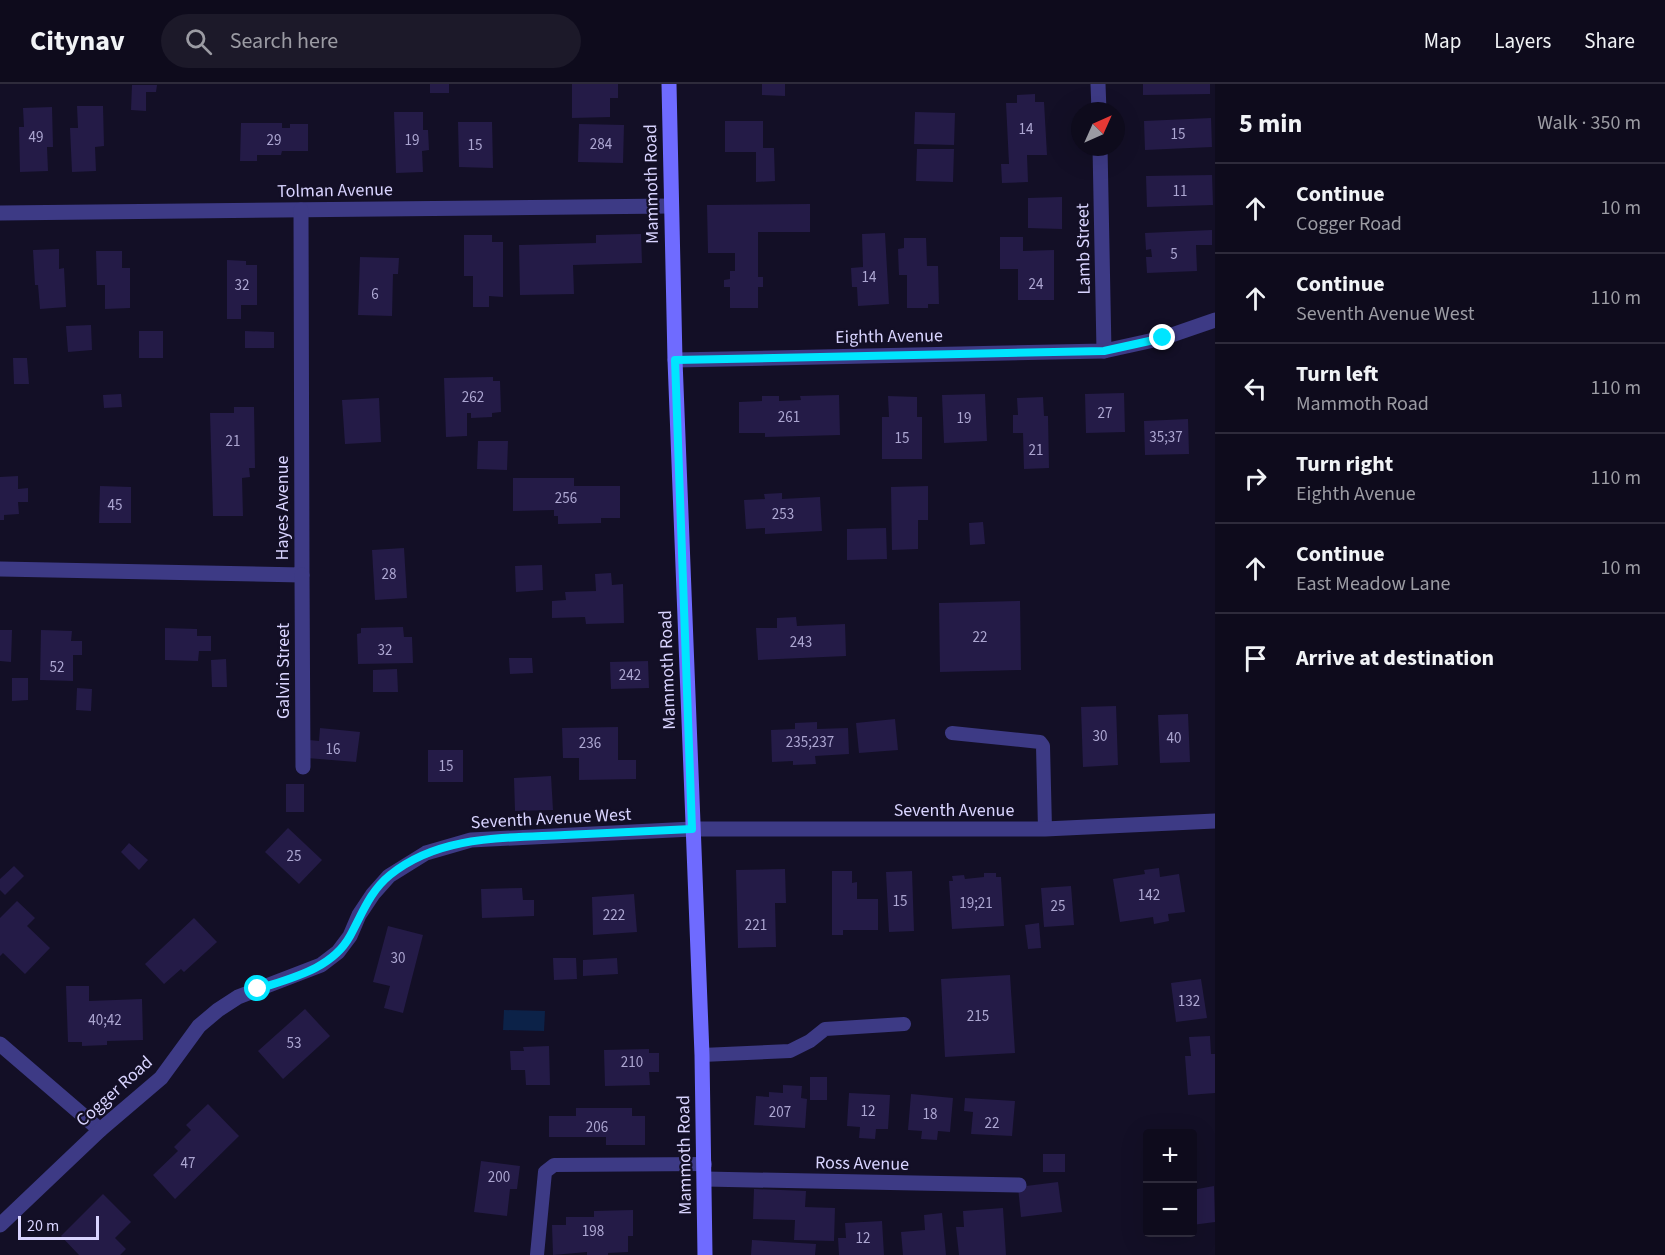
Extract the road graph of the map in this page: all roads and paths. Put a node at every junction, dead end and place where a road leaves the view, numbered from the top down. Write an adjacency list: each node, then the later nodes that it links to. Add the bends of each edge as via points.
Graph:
1 (669, 84): 5 (main road, Mammoth Road)
2 (1098, 84): 3 (street)
3 (1099, 102)
4 (1100, 156): 9 (street, Lamb Street)
5 (671, 206): 6 (street, Tolman Avenue); 10 (main road, Mammoth Road)
6 (301, 210): 7 (street, Tolman Avenue); 12 (street, Hayes Avenue)
7 (0, 213)
8 (1215, 320): 9 (street, Eighth Avenue, via 1163,338)
9 (1104, 351): 10 (street, Eighth Avenue)
10 (675, 360): 16 (main road, Mammoth Road)
11 (0, 569): 12 (street, Hayes Avenue)
12 (302, 575): 14 (street, Galvin Street)
13 (952, 733): 17 (lane, via 1040,741)
14 (303, 767)
15 (1215, 821): 17 (street, Seventh Avenue)
16 (692, 829): 17 (street, Seventh Avenue); 18 (street, Seventh Avenue West, via 471,840 426,853 389,876 373,894 338,952 321,965); 21 (main road, Mammoth Road)
17 (1045, 829)
18 (288, 979): 22 (street, Cogger Road, via 238,997 218,1010 199,1026 161,1078)
19 (904, 1024): 21 (lane, via 825,1029 790,1051)
20 (0, 1044): 22 (street)
21 (702, 1055): 23 (main road, Mammoth Road)
22 (100, 1130): 25 (street, Cogger Road)
23 (705, 1172): 24 (street, Ross Avenue); 26 (lane, via 554,1165 545,1173); 27 (main road, Mammoth Road)
24 (1019, 1185)
25 (0, 1225)
26 (537, 1255)
27 (705, 1255)

